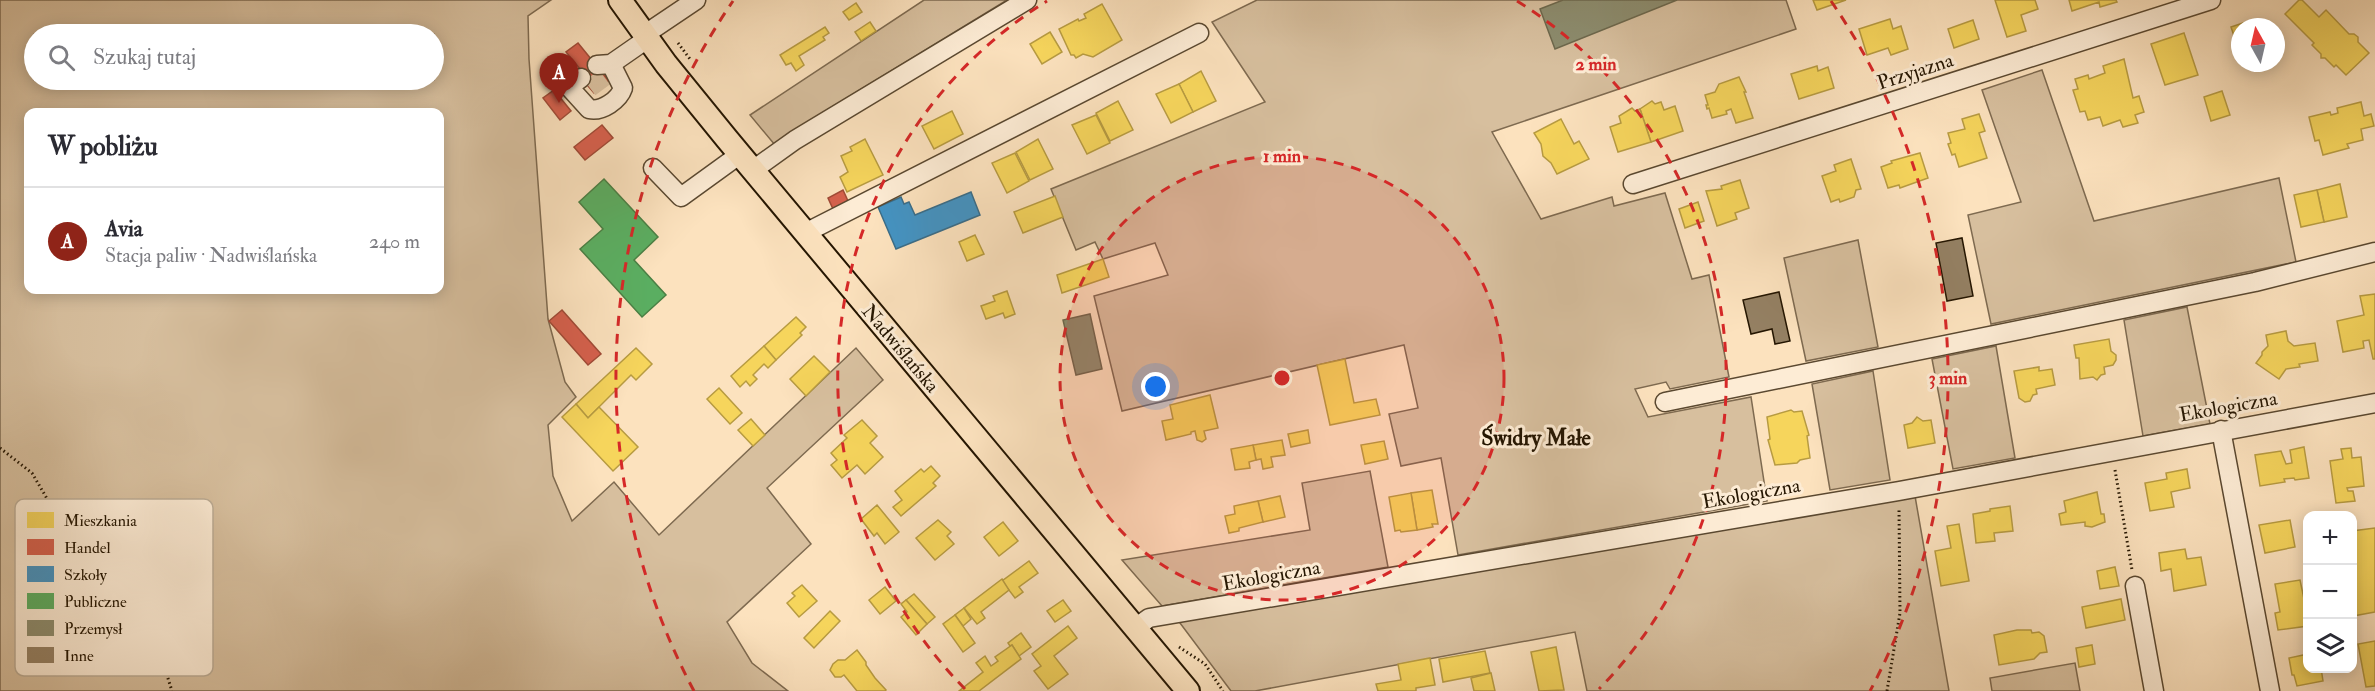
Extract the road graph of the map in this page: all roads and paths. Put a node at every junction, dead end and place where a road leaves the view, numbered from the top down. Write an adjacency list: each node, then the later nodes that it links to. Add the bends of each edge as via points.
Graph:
1 (620, 0): 6 (main road, Nadwiślańska)
2 (696, 0): 6 (street)
3 (1027, 0): 8 (street, via 795,140)
4 (2211, 0): 10 (street, Przyjazna)
5 (1199, 33): 11 (street)
6 (646, 37): 7 (street, via 605,68 623,84 620,95 597,110 590,109); 8 (main road, Nadwiślańska)
7 (580, 88)
8 (746, 162): 9 (street, via 681,197); 11 (main road, Nadwiślańska)
9 (653, 168)
10 (1633, 184)
11 (805, 233): 21 (main road, Nadwiślańska)
12 (2375, 252): 13 (street, via 2255,282)
13 (1665, 402)
14 (2375, 403): 15 (street, Ekologiczna)
15 (2221, 430): 17 (street, Ekologiczna); 27 (street)
16 (0, 448): 19 (path, via 32,473)
17 (2111, 450): 18 (street, Ekologiczna); 20 (path)
18 (1899, 491): 21 (street, Ekologiczna, via 1149,618); 25 (path, via 1900,613)
19 (47, 499)
20 (2135, 586): 26 (street)
21 (1135, 627): 24 (main road, Nadwiślańska)
22 (167, 676): 23 (path)
23 (172, 691)
24 (1188, 691)
25 (1887, 691)
26 (2154, 691)
27 (2270, 691)

